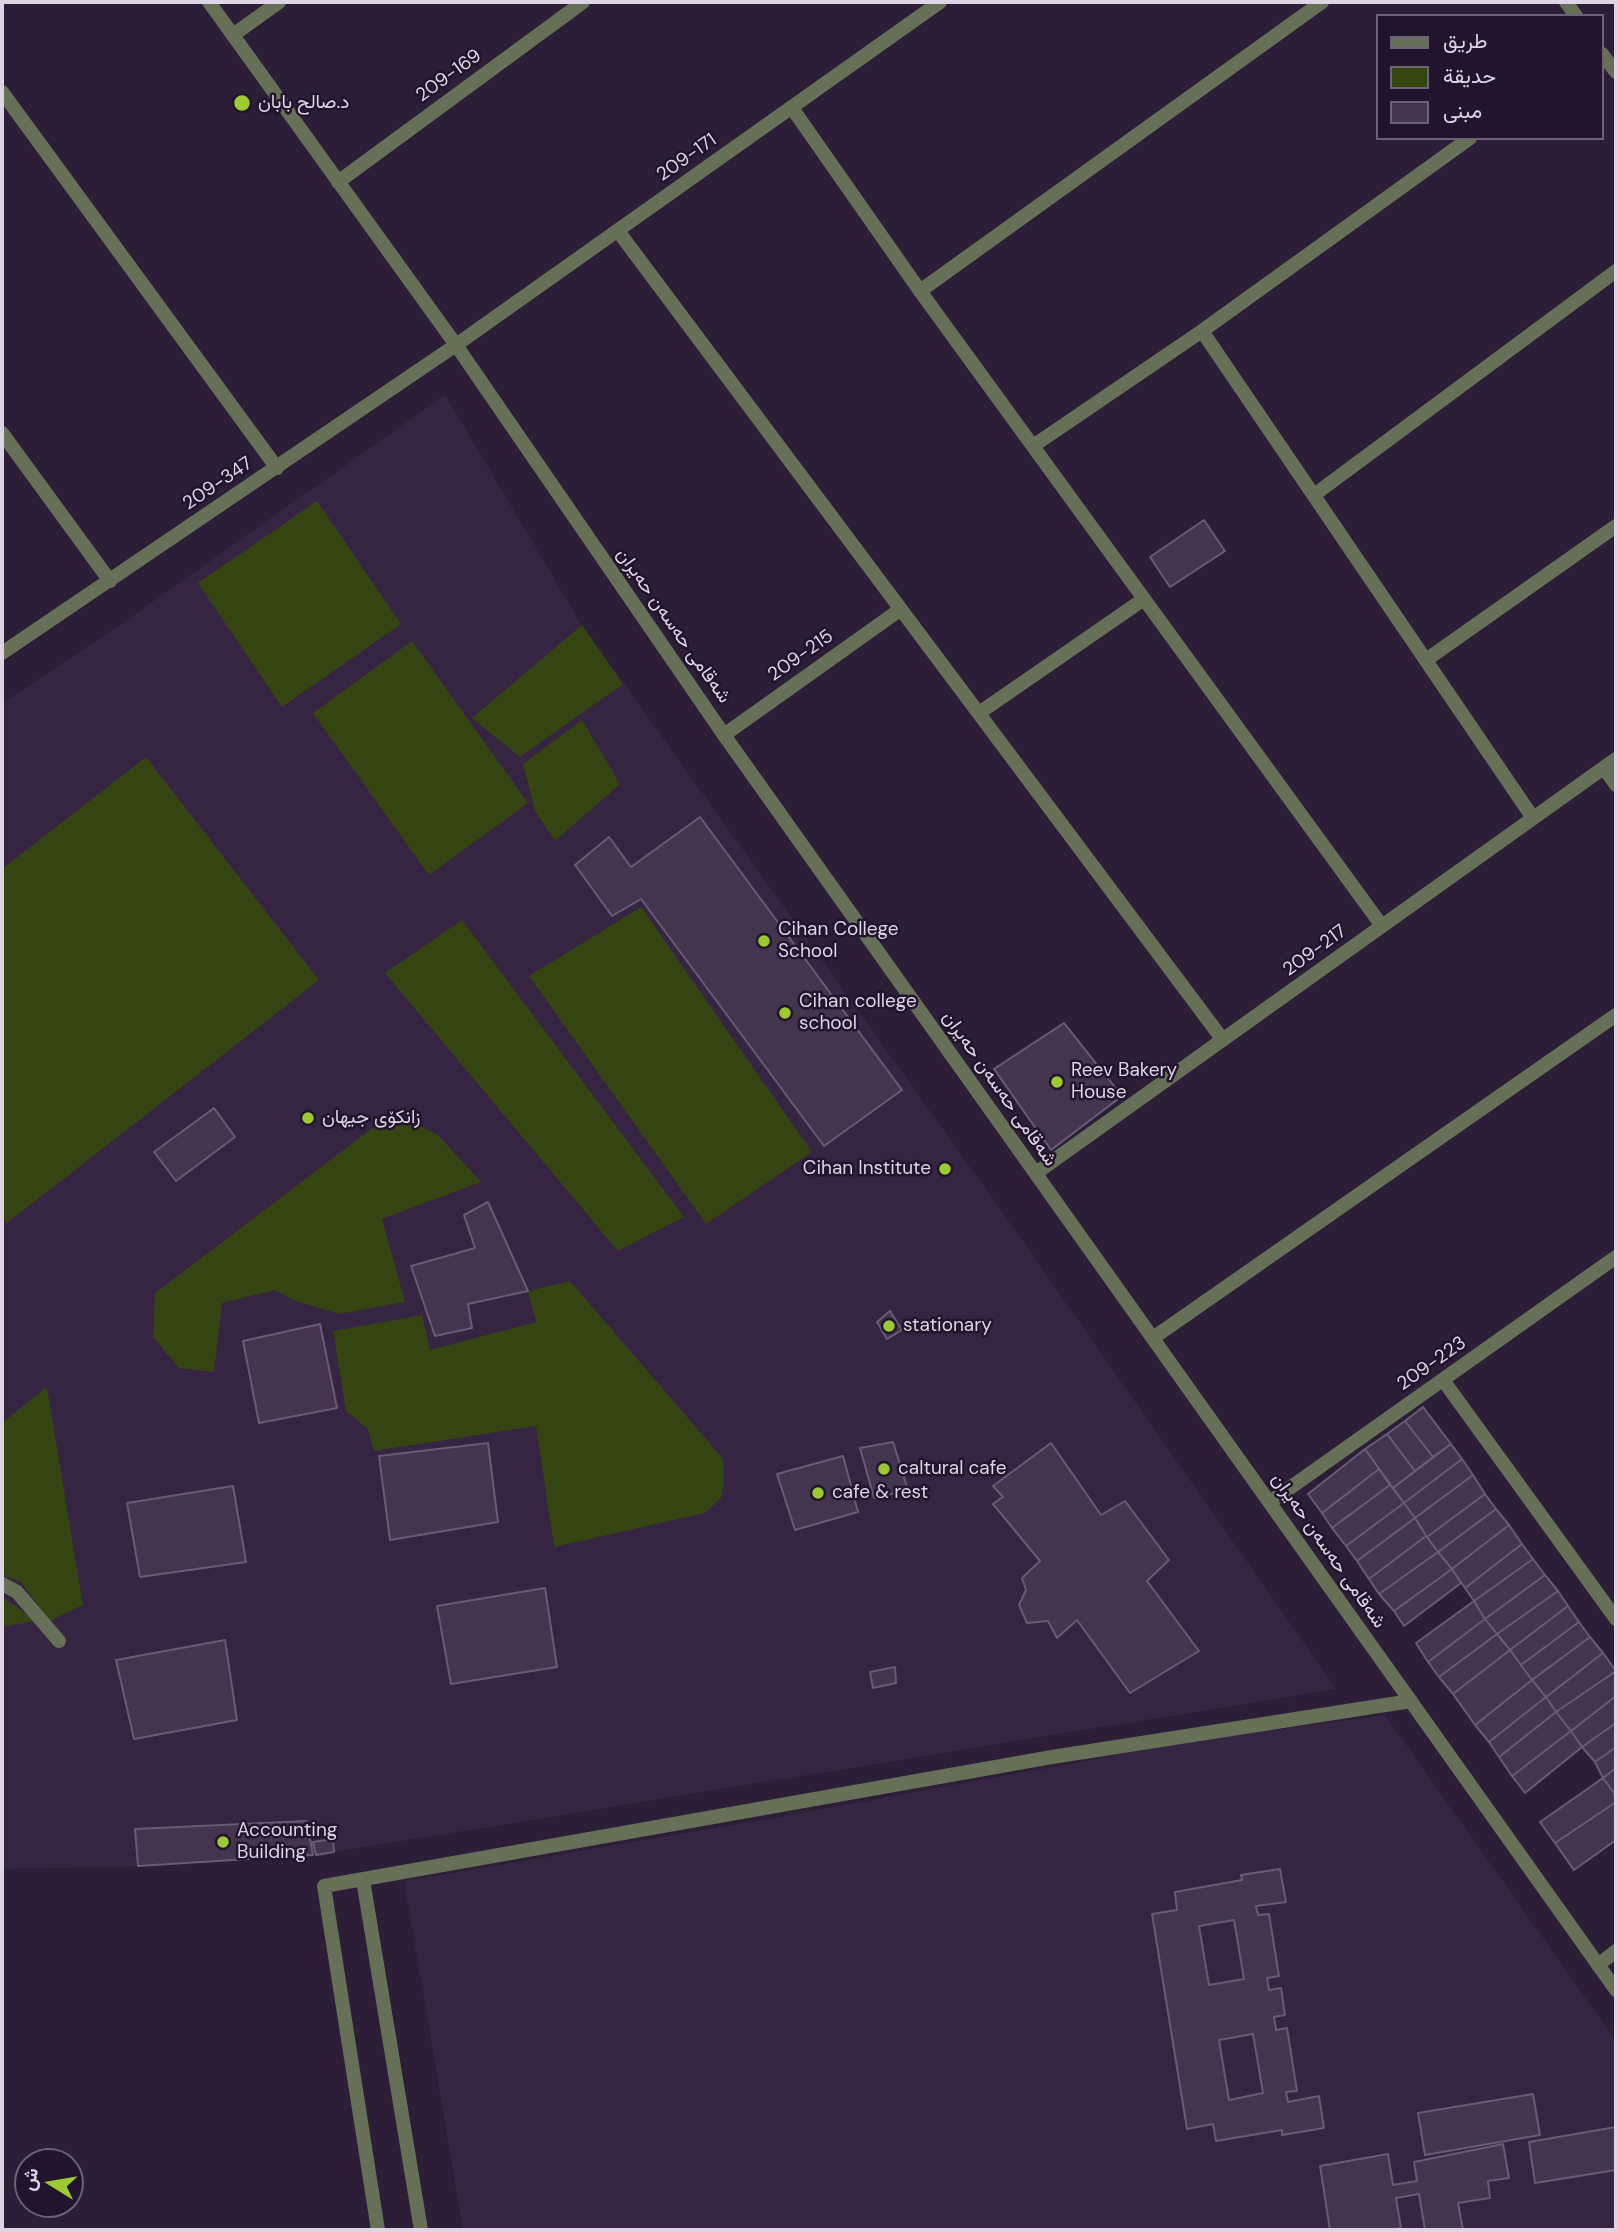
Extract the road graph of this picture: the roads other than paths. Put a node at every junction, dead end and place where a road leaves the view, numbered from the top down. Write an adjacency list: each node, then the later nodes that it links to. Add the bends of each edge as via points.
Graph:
1 (209, 2): 6 (street, شەقامی حەسەن حەیران)
2 (279, 2): 6 (street)
3 (583, 2): 12 (street, 209-169)
4 (940, 2): 10 (street, 209-171)
5 (1322, 2): 15 (street)
6 (233, 35): 12 (street, شەقامی حەسەن حەیران)
7 (1604, 57): 8 (street)
8 (1616, 72)
9 (2, 92): 20 (street)
10 (792, 108): 13 (street, 209-171); 15 (street)
11 (1467, 140): 16 (street)
12 (338, 182): 17 (street, شەقامی حەسەن حەیران)
13 (618, 231): 17 (street, 209-171); 25 (street)
14 (1616, 271): 21 (street)
15 (920, 291): 19 (street)
16 (1202, 331): 19 (street); 21 (street)
17 (456, 345): 20 (street, 209-347); 29 (street, شەقامی حەسەن حەیران)
18 (2, 433): 23 (street)
19 (1033, 446): 24 (street)
20 (276, 468): 23 (street, 209-347)
21 (1314, 495): 27 (street)
22 (1616, 526): 27 (street)
23 (110, 580): 26 (street, 209-347)
24 (1144, 599): 28 (street); 33 (street)
25 (901, 609): 28 (street); 29 (street, 209-215)
26 (2, 653)
27 (1426, 660): 32 (street)
28 (979, 713): 35 (street)
29 (724, 734): 36 (street, شەقامی حەسەن حەیران)
30 (1610, 763): 31 (street); 32 (street, 209-217)
31 (1616, 785)
32 (1533, 818): 33 (street, 209-217)
33 (1382, 926): 35 (street, 209-217)
34 (1616, 1015): 38 (street)
35 (1223, 1040): 36 (street, 209-217)
36 (1036, 1173): 38 (street, شەقامی حەسەن حەیران)
37 (1616, 1257): 39 (street, 209-223)
38 (1153, 1338): 40 (street, شەقامی حەسەن حەیران)
39 (1443, 1380): 40 (street, 209-223); 42 (street)
40 (1270, 1502): 44 (street, شەقامی حەسەن حەیران)
41 (2, 1584): 43 (street, via 17,1592)
42 (1616, 1619)
43 (59, 1641)
44 (1411, 1701): 45 (street, via 1052,1757); 47 (street, شەقامی حەسەن حەیران)
45 (363, 1880): 49 (street, via 324,1886); 50 (street)
46 (1616, 1951): 47 (street)
47 (1598, 1965): 48 (street, شەقامی حەسەن حەیران)
48 (1616, 1990)
49 (378, 2230)
50 (421, 2230)

